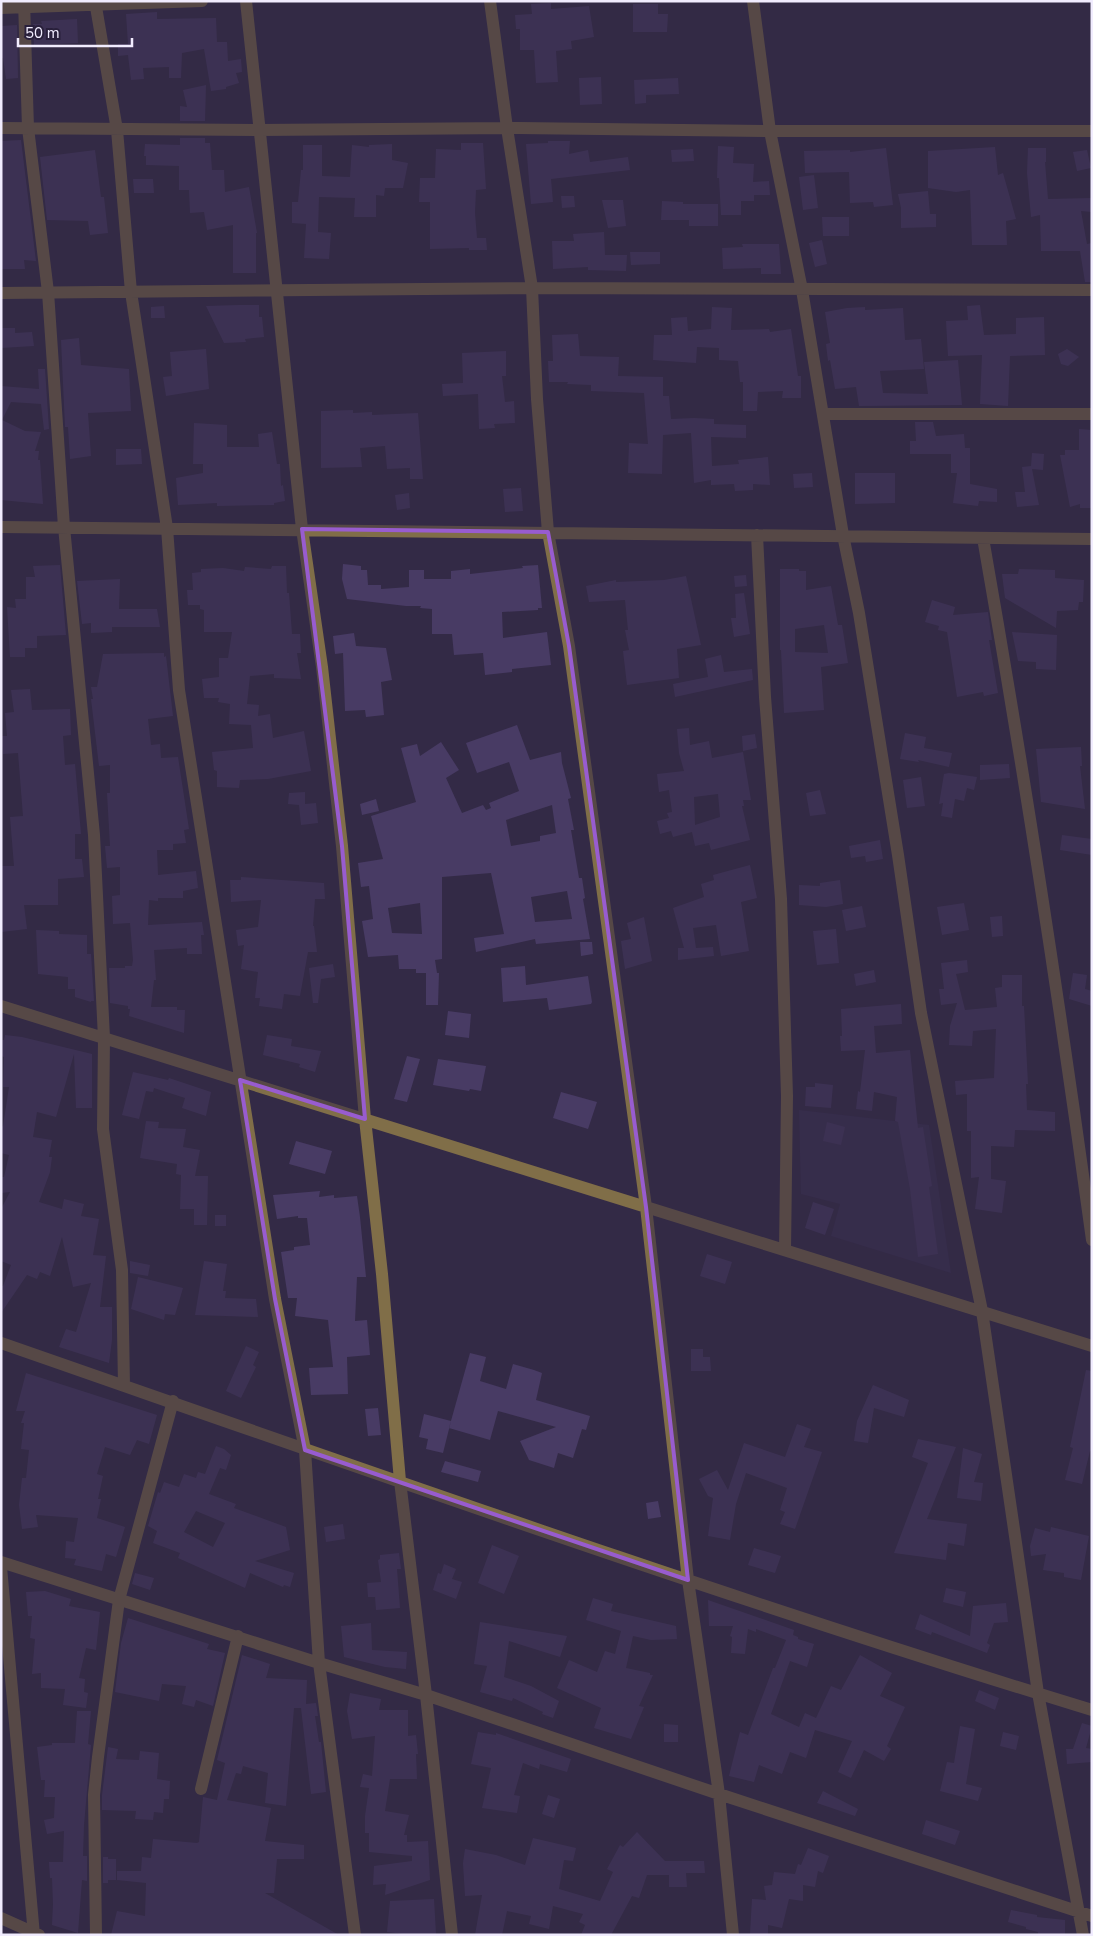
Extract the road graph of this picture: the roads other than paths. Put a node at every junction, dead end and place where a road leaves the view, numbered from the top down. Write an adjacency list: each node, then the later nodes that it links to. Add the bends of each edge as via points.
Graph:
1 (202, 1): 5 (street)
2 (246, 1): 12 (street)
3 (490, 1): 10 (street)
4 (753, 1): 13 (street)
5 (96, 3): 6 (street); 11 (street)
6 (24, 4): 7 (street); 9 (street)
7 (1, 8)
8 (1, 128): 9 (street)
9 (28, 128): 11 (street); 19 (street)
10 (506, 128): 12 (street); 13 (street); 15 (street)
11 (117, 130): 12 (street); 20 (street)
12 (260, 130): 16 (street)
13 (770, 131): 14 (street); 17 (street)
14 (1092, 131)
15 (532, 288): 16 (street); 17 (street); 28 (street)
16 (275, 289): 20 (street); 27 (street)
17 (802, 290): 18 (street); 22 (street)
18 (1092, 290)
19 (48, 292): 20 (street); 21 (street); 25 (street)
20 (130, 292): 26 (street)
21 (1, 293)
22 (824, 414): 23 (street); 30 (street)
23 (1092, 414)
24 (1, 527): 25 (street)
25 (64, 527): 26 (street); 34 (street, via 94,835)
26 (167, 528): 27 (street); 35 (street, via 179,690)
27 (302, 529): 28 (street); 36 (street, via 322,666 342,846)
28 (548, 532): 29 (street); 37 (street, via 569,646)
29 (757, 535): 30 (street); 39 (street, via 765,697 781,899 787,1096)
30 (843, 535): 31 (street); 40 (street, via 897,845 921,1013)
31 (983, 538): 32 (street); 38 (street, via 1018,738)
32 (1092, 539)
33 (1, 1006): 34 (street)
34 (104, 1038): 35 (street); 43 (street, via 103,1129 122,1270)
35 (240, 1080): 36 (street); 45 (street, via 275,1299)
36 (365, 1119): 37 (street); 46 (street)
37 (646, 1207): 39 (street); 49 (street)
38 (1092, 1240)
39 (785, 1250): 40 (street)
40 (982, 1311): 42 (street); 53 (street)
41 (1, 1343): 43 (street)
42 (1092, 1346)
43 (124, 1386): 44 (street)
44 (173, 1402): 45 (street); 50 (street)
45 (305, 1450): 46 (street); 52 (street)
46 (400, 1481): 49 (street); 54 (street)
47 (1, 1562): 50 (street)
48 (1, 1567): 60 (street)
49 (688, 1580): 53 (street); 57 (street)
50 (119, 1600): 51 (street); 61 (street, via 94,1795)
51 (238, 1636): 52 (street); 56 (street)
52 (319, 1663): 54 (street); 62 (street)
53 (1038, 1694): 55 (street); 58 (street)
54 (426, 1695): 57 (street); 63 (street)
55 (1092, 1710)
56 (201, 1789)
57 (719, 1794): 58 (street); 64 (street)
58 (1086, 1914): 65 (street)
59 (1, 1918): 60 (street)
60 (35, 1934)
61 (96, 1935)
62 (355, 1935)
63 (452, 1935)
64 (733, 1935)
65 (1083, 1935)

